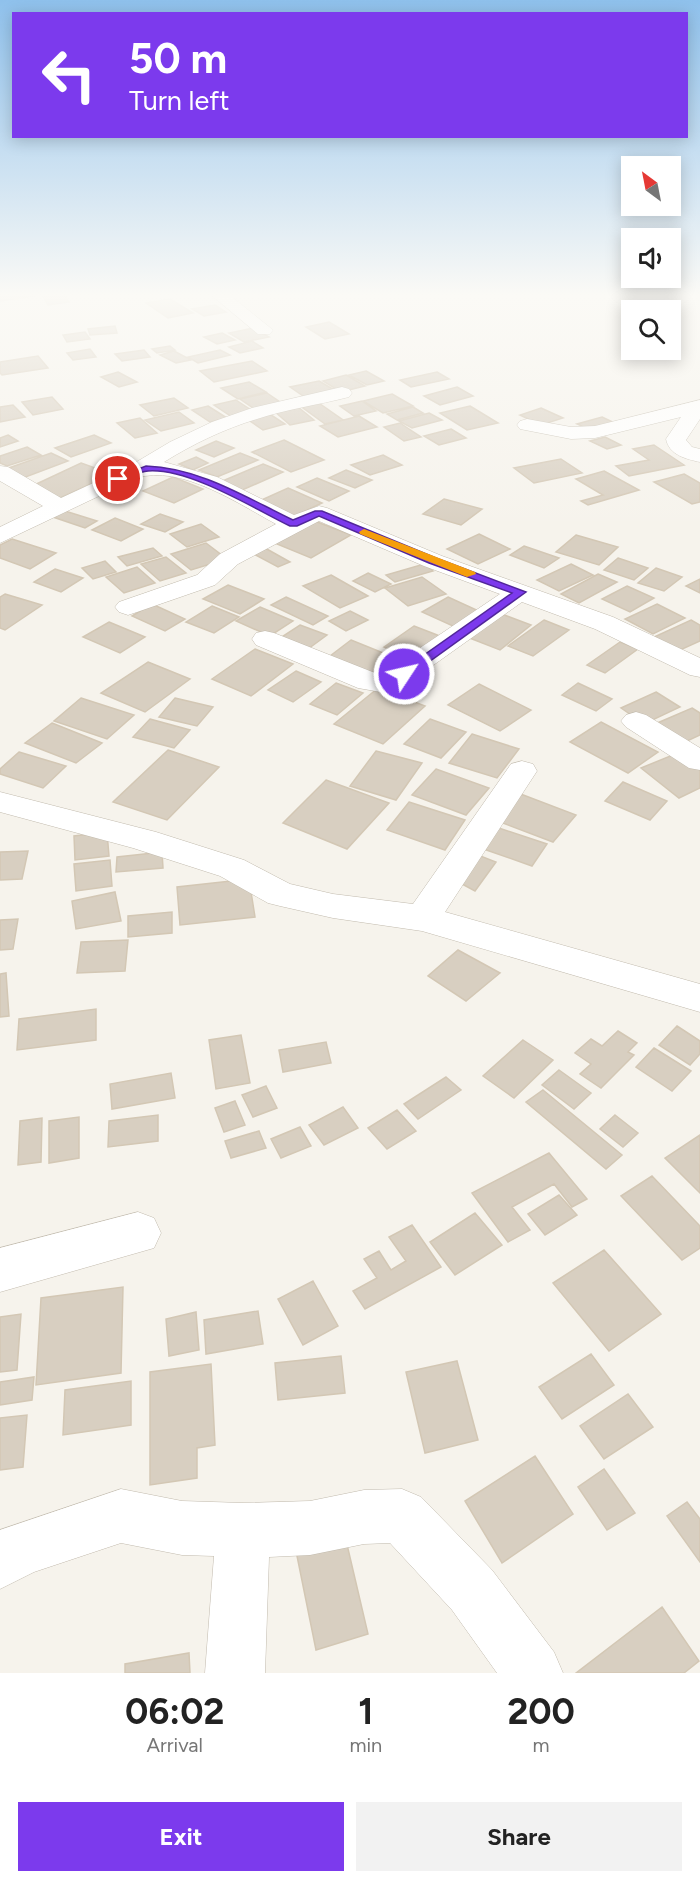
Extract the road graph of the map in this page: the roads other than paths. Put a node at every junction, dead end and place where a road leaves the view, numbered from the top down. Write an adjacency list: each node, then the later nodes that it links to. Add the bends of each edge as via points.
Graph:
1 (342, 393): 5 (street, via 222,424 171,448)
2 (696, 407): 3 (street, via 595,432 570,433); 4 (street, via 676,439 684,451)
3 (527, 425)
4 (700, 456)
5 (137, 470): 7 (street); 8 (street, via 158,468 204,480)
6 (0, 472): 7 (street)
7 (59, 506): 9 (street)
8 (293, 524): 10 (street, via 319,513); 11 (street, via 229,560 206,580)
9 (0, 536)
10 (520, 592): 12 (street, via 404,674 381,684); 13 (street, via 604,623)
11 (128, 608)
12 (265, 639)
13 (700, 669)
14 (636, 721): 15 (street)
15 (700, 761)
16 (522, 771): 18 (street)
17 (0, 802): 18 (street, via 232,868 280,894)
18 (422, 918): 19 (street)
19 (700, 998)
20 (138, 1233): 21 (street)
21 (0, 1270)
22 (243, 1530): 23 (street, via 182,1528 121,1516 21,1549); 24 (street); 25 (street, via 310,1528 364,1517 402,1516 472,1590)
23 (0, 1561)
24 (235, 1673)
25 (533, 1673)

